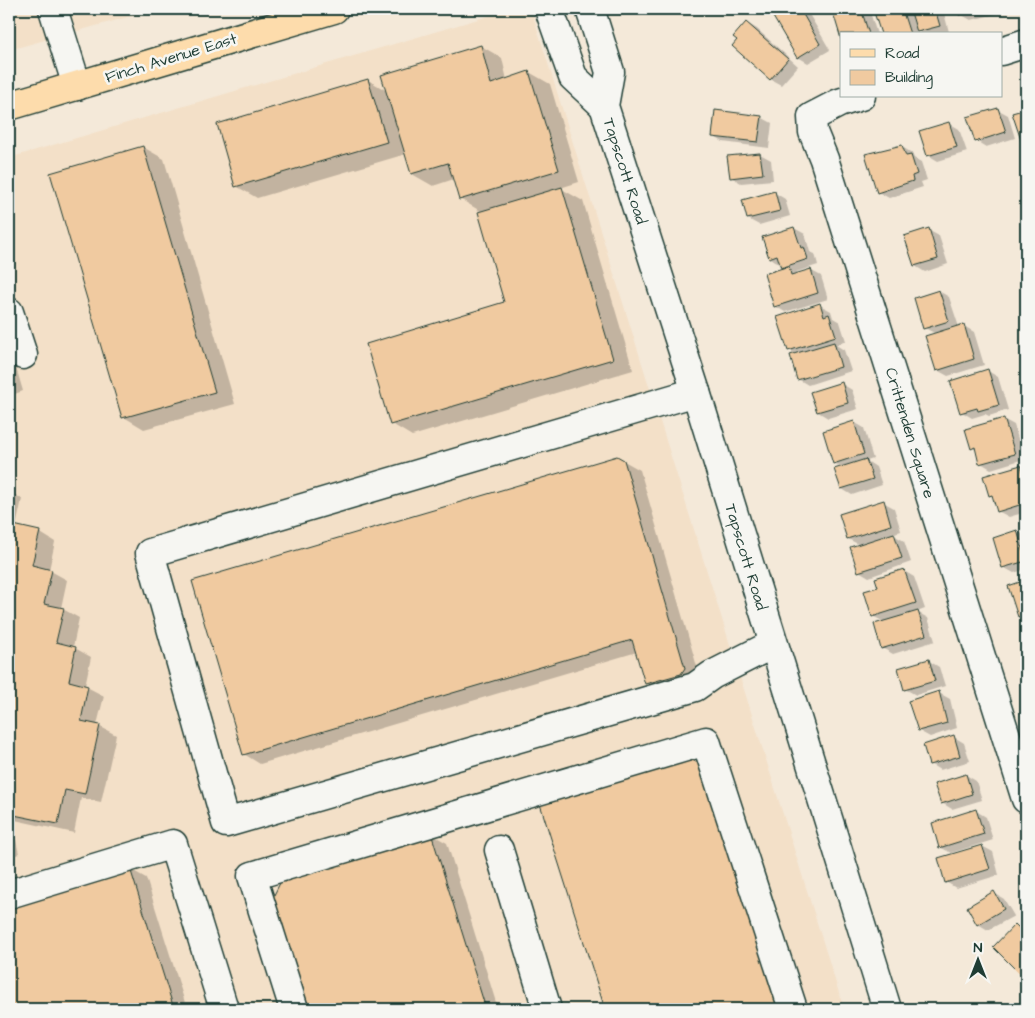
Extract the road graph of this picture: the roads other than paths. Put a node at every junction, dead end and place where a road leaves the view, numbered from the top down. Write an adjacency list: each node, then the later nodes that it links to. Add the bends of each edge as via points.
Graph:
1 (53, 9): 7 (street)
2 (334, 9): 7 (main road, Finch Avenue East)
3 (550, 9): 10 (street, Tapscott Road, via 573,77)
4 (590, 9): 10 (street, Tapscott Road, via 610,72)
5 (1026, 43): 6 (street)
6 (1002, 51)
7 (77, 86): 9 (main road, Finch Avenue East)
8 (855, 98): 15 (street, Crittenden Square, via 812,118 813,132)
9 (9, 106)
10 (604, 106): 13 (street, Tapscott Road)
11 (9, 312): 12 (street)
12 (23, 356)
13 (696, 392): 14 (street, Tapscott Road); 14 (street, via 150,553 226,823 695,687)
14 (773, 644): 22 (street, Tapscott Road)
15 (1026, 798)
16 (499, 850): 20 (street)
17 (9, 894): 18 (street, via 173,844)
18 (224, 1009)
19 (294, 1009): 21 (street, via 252,876 706,741)
20 (547, 1009)
21 (793, 1009)
22 (887, 1009)

